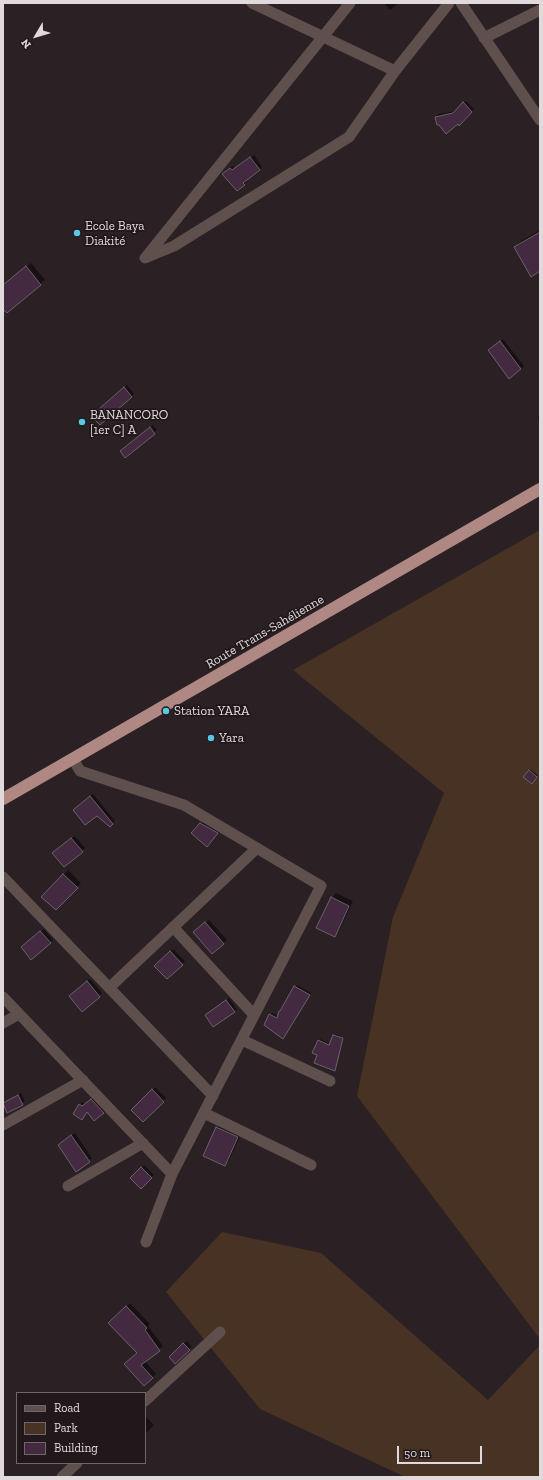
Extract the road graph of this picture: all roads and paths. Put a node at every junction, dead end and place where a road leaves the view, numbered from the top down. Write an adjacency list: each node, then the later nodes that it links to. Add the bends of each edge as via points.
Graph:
1 (252, 3): 6 (street)
2 (350, 3): 6 (street)
3 (448, 3): 8 (street)
4 (461, 3): 7 (street)
5 (540, 10): 7 (street)
6 (322, 36): 8 (street); 8 (street, via 145,258 174,246 349,138)
7 (484, 38): 9 (street)
8 (395, 71)
9 (540, 120)
10 (540, 489): 11 (highway, Route Trans-Sahélienne)
11 (73, 759): 12 (highway, Route Trans-Sahélienne); 13 (street, via 80,770 184,805)
12 (3, 799)
13 (256, 848): 15 (street); 19 (street, via 321,886)
14 (3, 877): 16 (street)
15 (173, 927): 16 (street); 19 (street)
16 (109, 988): 24 (street)
17 (3, 997): 18 (street)
18 (19, 1014): 20 (street); 22 (street)
19 (254, 1015): 21 (street)
20 (3, 1023)
21 (242, 1040): 23 (street); 24 (street)
22 (83, 1080): 26 (street); 27 (street)
23 (330, 1081)
24 (212, 1096): 25 (street)
25 (204, 1113): 28 (street); 29 (street)
26 (3, 1125)
27 (143, 1143): 29 (street); 30 (street)
28 (311, 1165)
29 (172, 1174): 31 (street)
30 (68, 1186)
31 (146, 1242)
32 (220, 1332): 33 (street)
33 (146, 1400)
34 (76, 1464): 35 (street)
35 (62, 1477)

